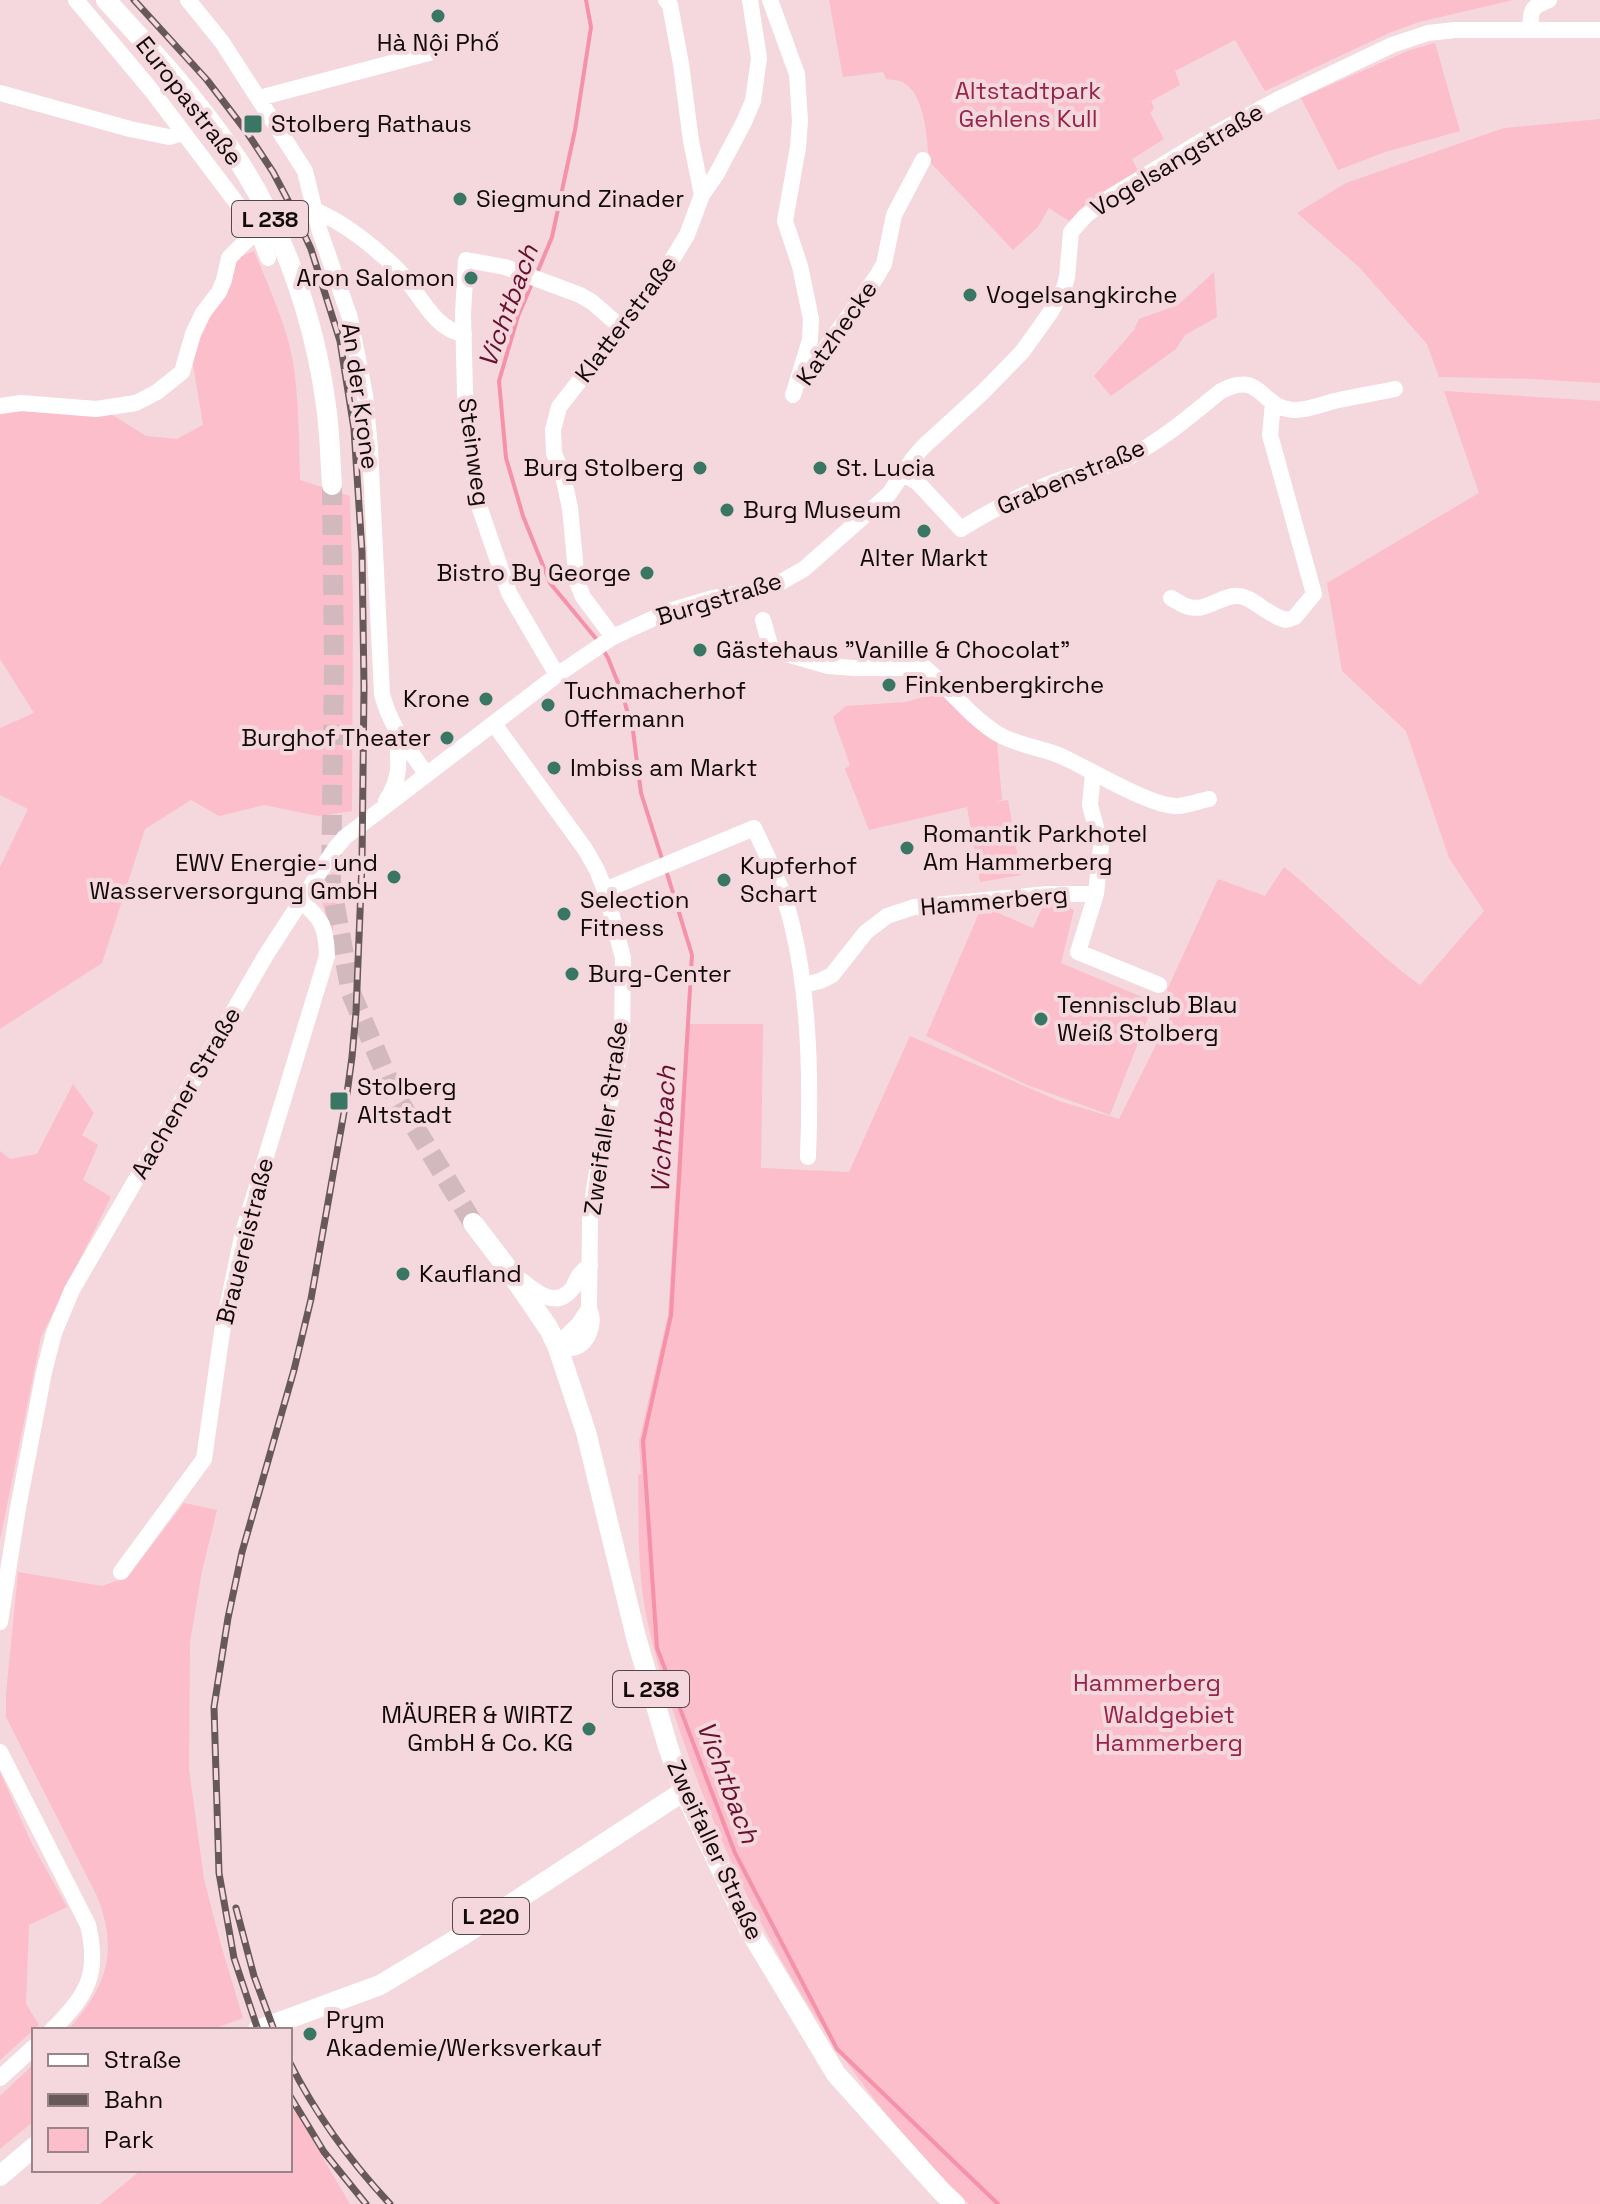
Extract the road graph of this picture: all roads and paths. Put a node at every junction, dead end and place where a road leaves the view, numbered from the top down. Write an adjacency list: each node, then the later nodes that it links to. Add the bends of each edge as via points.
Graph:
1 (76, 0): 13 (street)
2 (106, 0): 25 (main road, Europastraße / L 238, via 209,119 260,198 308,315 326,407)
3 (188, 0): 12 (street, An der Krone)
4 (666, 0): 15 (street)
5 (750, 0): 15 (street, Klatterstraße, via 759,58 753,101)
6 (770, 0): 14 (street, Katzhecke, via 799,85 798,147 785,221 811,319 793,395 884,264 894,215)
7 (1549, 0): 8 (street, via 1532,10)
8 (1531, 29): 9 (street, Vogelsangstraße); 24 (street, Vogelsangstraße, via 1438,32 1392,45 1277,100 1107,199 1071,232 1064,288 1022,352 923,447)
9 (1600, 30)
10 (429, 53): 12 (street)
11 (0, 93): 13 (street, via 130,129 169,137)
12 (259, 98): 16 (street, An der Krone, via 305,171)
13 (182, 133): 17 (street)
14 (923, 160)
15 (702, 195): 19 (street, Klatterstraße, via 687,235)
16 (314, 210): 20 (street, via 334,218 390,263 439,323); 31 (street, An der Krone, via 350,318 365,395 382,694)
17 (257, 230): 18 (street); 23 (street, via 229,258 182,372 157,392 136,403 96,409)
18 (268, 258)
19 (622, 328): 20 (street, Steinweg, via 592,302 524,273 466,260); 28 (street, Klatterstraße, via 559,407 553,430 570,508 577,582)
20 (464, 334): 29 (street, Steinweg, via 467,420 479,506 509,593)
21 (1395, 389): 22 (street, Grabenstraße, via 1296,410)
22 (1273, 403): 24 (street, Grabenstraße, via 1254,386 1229,386 1130,457 998,506 961,529); 26 (street, via 1270,435 1314,594 1286,620 1236,595 1200,608)
23 (0, 406)
24 (904, 474): 28 (street, Burgstraße, via 889,494 804,569 781,582 669,611)
25 (332, 485)
26 (1171, 598)
27 (763, 620): 32 (street, via 776,651 803,660 854,668 925,668 998,734)
28 (603, 643): 29 (street, Burgstraße)
29 (557, 675): 30 (street, Aachener Straße)
30 (494, 724): 33 (street, Aachener Straße); 36 (street, Zweifaller Straße, via 585,849)
31 (395, 730): 33 (street, An der Krone); 35 (street, via 400,763 395,787)
32 (1093, 773): 34 (street, via 1160,803 1177,806); 37 (street, via 1090,805 1101,846)
33 (426, 774): 35 (street, Aachener Straße)
34 (1209, 799)
35 (379, 811): 38 (street, Aachener Straße, via 345,837)
36 (605, 890): 39 (street, via 754,828 785,898); 43 (street, Zweifaller Straße, via 623,958 622,1041 595,1182)
37 (1096, 894): 39 (street, Hammerberg, via 914,907 887,916 866,932 832,975); 40 (street, Hammerberg, via 1078,952)
38 (301, 901): 46 (street, Brauereistraße, via 320,917 327,956 243,1232 204,1459); 47 (street, Aachener Straße, via 72,1290 54,1333)
39 (803, 985): 41 (street, via 811,1097)
40 (1159, 985)
41 (808, 1157)
42 (473, 1223): 44 (main road, L 238)
43 (590, 1265): 44 (street, via 567,1295 548,1298); 45 (street, Zweifaller Straße, via 589,1309)
44 (508, 1269): 45 (main road, L 238)
45 (558, 1348): 49 (main road, Zweifaller Straße / L 238, via 590,1446 644,1667)
46 (121, 1572)
47 (0, 1622)
48 (0, 1752): 50 (street, via 88,1925 92,1943 94,1962 86,1990)
49 (684, 1791): 51 (main road, L 220, via 407,1970); 56 (main road, Zweifaller Straße / L 238, via 750,1931 836,2074)
50 (54, 2028)
51 (263, 2028)
52 (32, 2049): 53 (street)
53 (0, 2078)
54 (32, 2149): 55 (main road)
55 (0, 2176)
56 (955, 2204)

